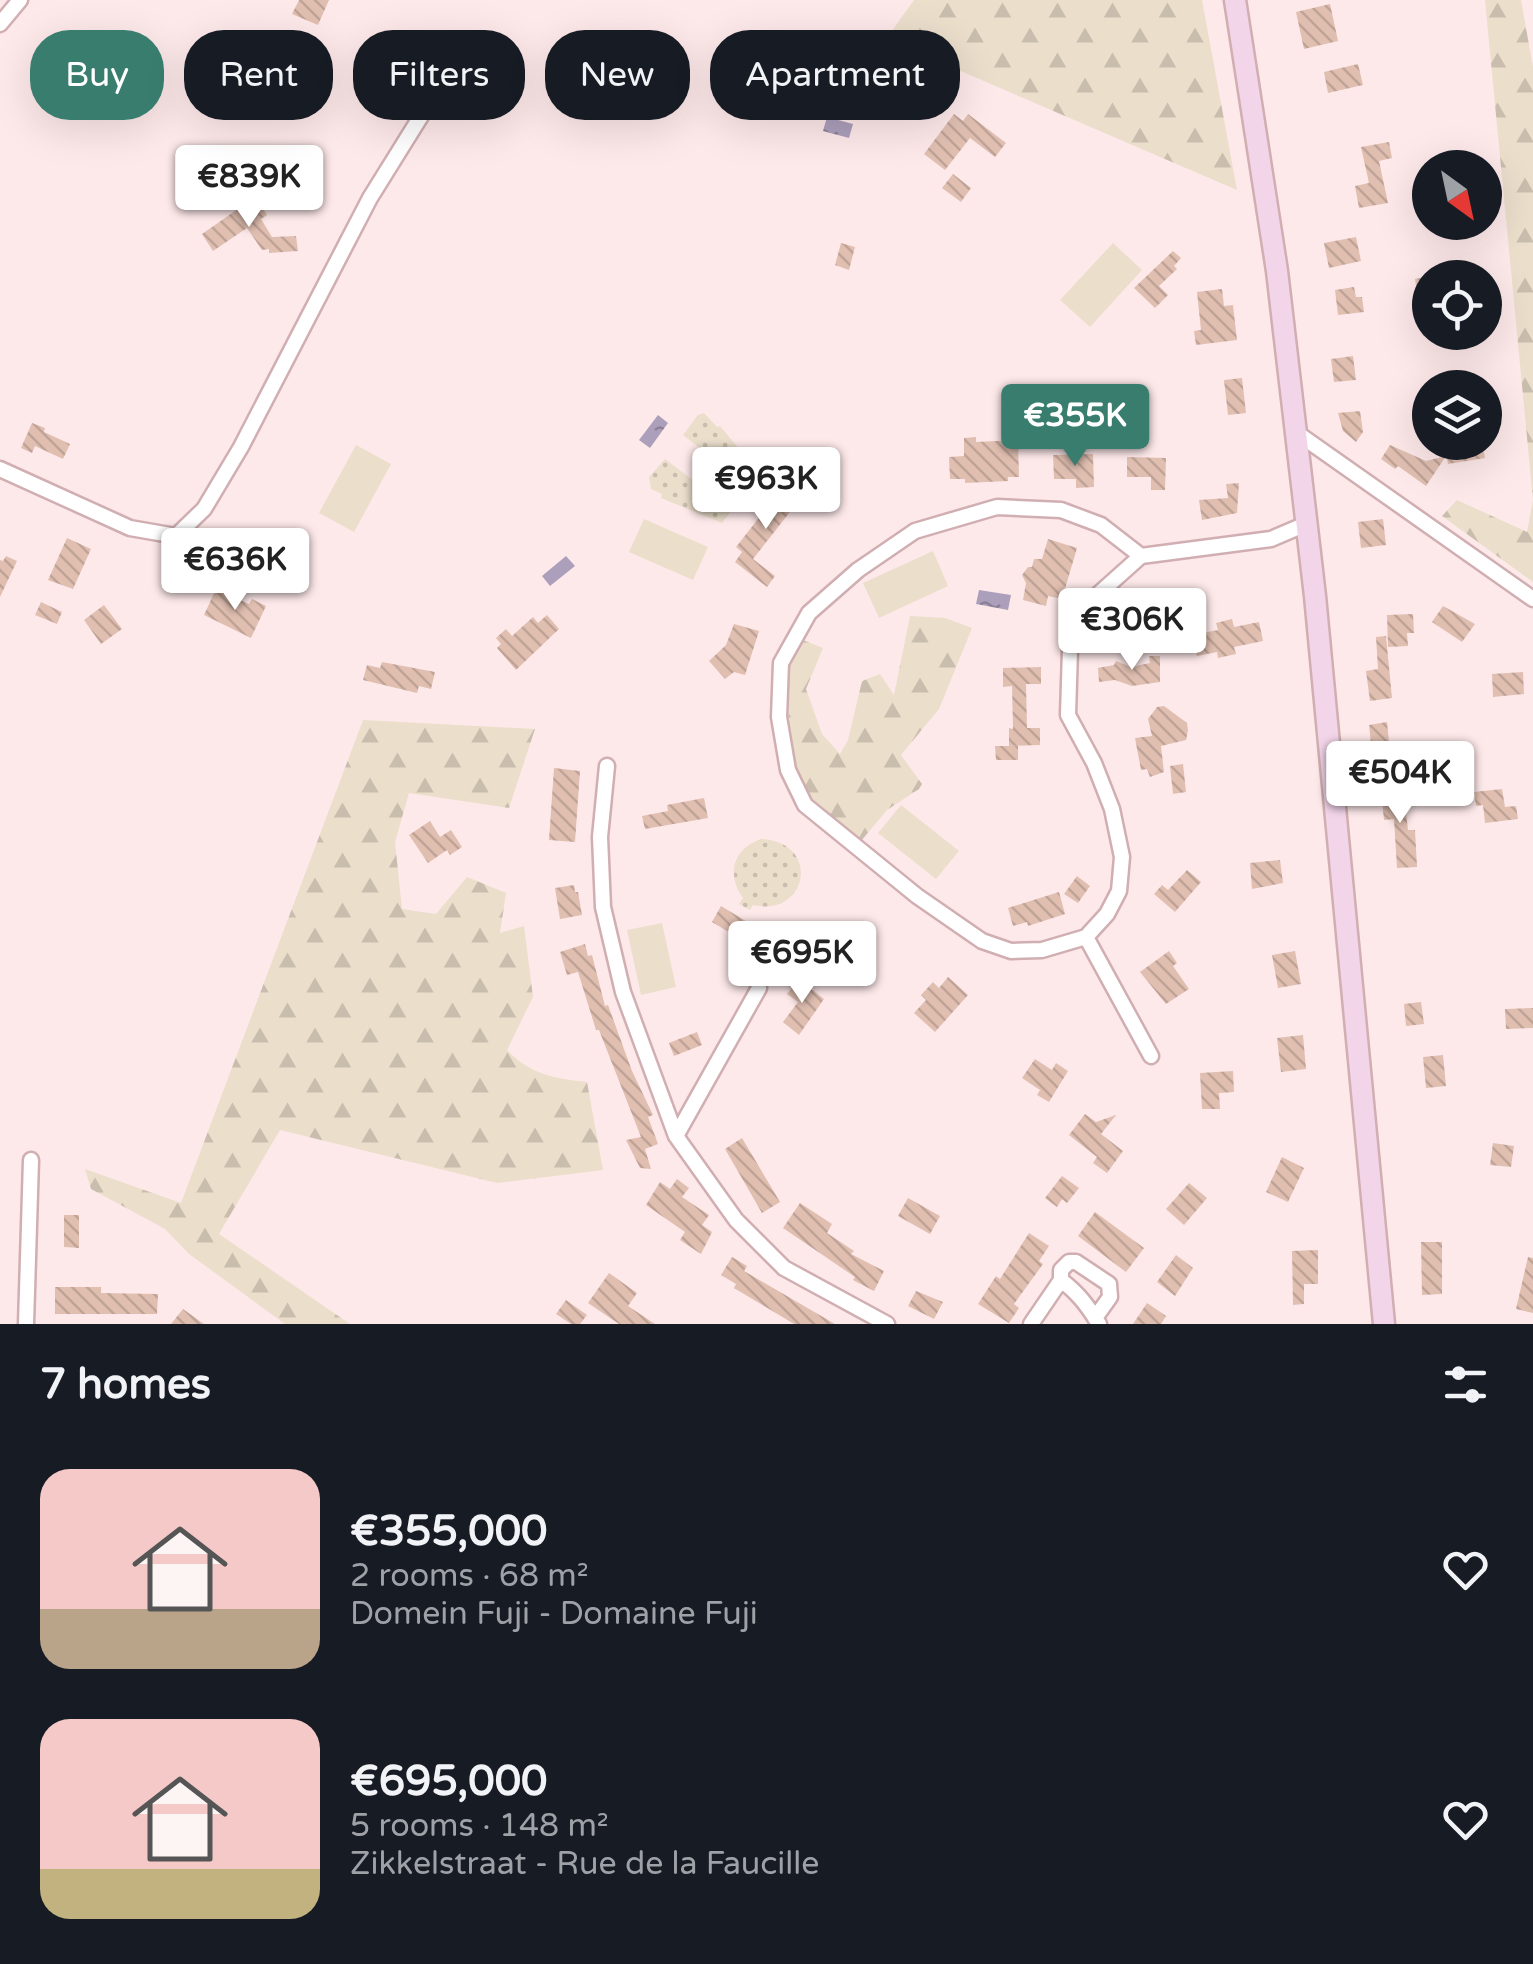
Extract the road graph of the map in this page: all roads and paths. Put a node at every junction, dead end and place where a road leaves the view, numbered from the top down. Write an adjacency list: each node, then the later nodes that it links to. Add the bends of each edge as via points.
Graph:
1 (20, 0): 3 (street)
2 (1235, 0): 5 (main road)
3 (0, 24)
4 (419, 120): 6 (street, via 370,198 232,463 204,509 176,536 130,528)
5 (1297, 433): 7 (main road); 11 (street)
6 (0, 469)
7 (1306, 524): 8 (street); 9 (main road)
8 (1271, 539): 9 (street); 10 (street)
9 (1308, 548): 23 (main road)
10 (1141, 556): 13 (street, via 1094,598 1070,650 1068,714 1112,809 1122,857 1119,891); 13 (street, via 1101,525 1062,510 997,507 914,530 809,613 781,663 779,716 788,770 804,806 982,941 1011,951 1042,950)
11 (1533, 600)
12 (606, 766): 16 (street, via 603,907 623,992)
13 (1086, 937): 15 (street)
14 (760, 988): 16 (street)
15 (1151, 1056)
16 (676, 1136): 21 (street, via 736,1220 784,1268)
17 (31, 1160): 20 (street)
18 (1061, 1280): 19 (street, via 1083,1297); 19 (street, via 1064,1265 1076,1262 1109,1284); 22 (street)
19 (1097, 1321)
20 (26, 1324)
21 (886, 1324)
22 (1031, 1324)
23 (1384, 1324)

